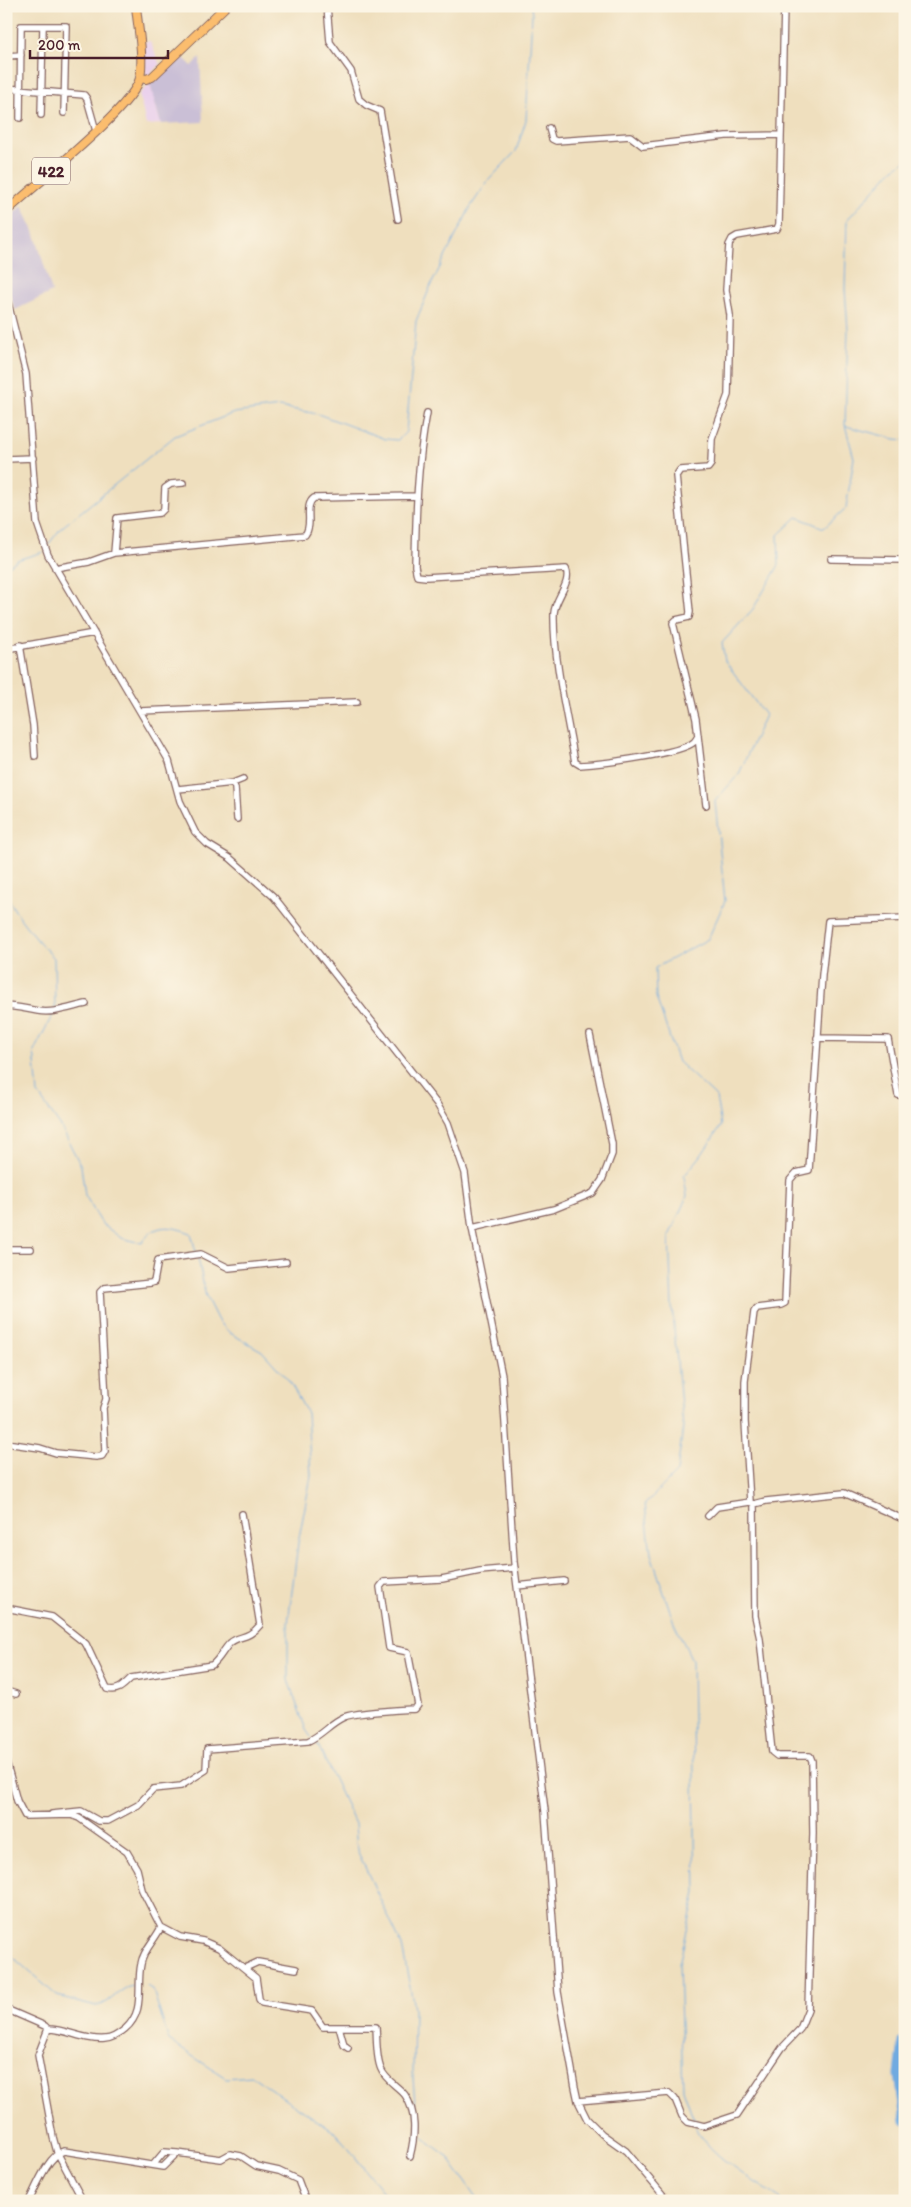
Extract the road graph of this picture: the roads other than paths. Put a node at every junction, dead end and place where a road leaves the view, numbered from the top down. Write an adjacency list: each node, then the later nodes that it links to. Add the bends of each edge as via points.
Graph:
1 (136, 6): 8 (main road)
2 (226, 6): 8 (main road, via 152,76)
3 (327, 6): 20 (street, via 330,42 351,71 359,99 380,111)
4 (784, 6): 18 (street)
5 (43, 26): 6 (street, via 21,26); 11 (street); 12 (street, via 66,26)
6 (21, 55): 7 (street); 10 (street)
7 (6, 56)
8 (140, 78): 17 (main road, 422, via 132,94)
9 (6, 88): 10 (street)
10 (20, 90): 11 (street); 15 (street)
11 (42, 91): 12 (street); 14 (street)
12 (64, 93): 13 (street); 17 (street, via 84,95)
13 (64, 112)
14 (41, 115)
15 (20, 118)
16 (549, 128): 18 (street, via 552,140 556,141 630,136 643,146 726,136)
17 (96, 131): 19 (main road, 422)
18 (781, 134): 36 (street, via 777,229 737,236 729,245 726,290 730,315 728,395 712,438 711,464 708,468 680,470 676,476 690,612 689,617 673,623)
19 (6, 212)
20 (398, 219)
21 (6, 295): 23 (street, via 26,374)
22 (427, 413): 26 (street)
23 (33, 458): 24 (street); 30 (street, via 37,524)
24 (6, 459)
25 (183, 483): 27 (street, via 165,488 164,509 160,513 117,518)
26 (416, 496): 27 (street, via 314,498 309,504 308,532 301,536); 36 (street, via 417,576 566,570 568,577 555,604 555,635 575,762 585,765 677,750 693,743)
27 (114, 553): 30 (street, via 93,562)
28 (831, 559): 29 (street)
29 (905, 560)
30 (56, 568): 31 (street)
31 (94, 633): 32 (street); 35 (street)
32 (20, 645): 33 (street); 37 (street)
33 (6, 649)
34 (357, 702): 35 (street)
35 (140, 711): 40 (street, via 169,761)
36 (698, 736): 41 (street)
37 (35, 756)
38 (243, 778): 39 (street)
39 (233, 783): 40 (street); 42 (street)
40 (178, 789): 49 (street, via 180,801 196,832 274,897 442,1111 465,1173)
41 (706, 805)
42 (237, 819)
43 (905, 918): 47 (street, via 828,921)
44 (86, 1004): 45 (street, via 38,1011)
45 (6, 1006)
46 (590, 1035): 49 (street, via 612,1144 612,1154 602,1180 594,1193 554,1209)
47 (817, 1038): 48 (street, via 888,1039 898,1094); 54 (street, via 809,1170 796,1173 790,1180 785,1303 757,1308 754,1312 745,1381)
48 (905, 1096)
49 (472, 1228): 58 (street, via 502,1376)
50 (6, 1249): 51 (street)
51 (31, 1249)
52 (286, 1262): 53 (street, via 229,1268 201,1254 158,1260 154,1282 104,1288 100,1292 106,1400 103,1408 105,1451 102,1456 56,1454)
53 (6, 1443)
54 (752, 1503): 56 (street, via 717,1507); 57 (street, via 844,1493); 73 (street, via 755,1616 772,1752 777,1756 810,1756 812,1761 808,2008 800,2029 782,2048 737,2115 722,2122 704,2126 688,2122 669,2093)
55 (242, 1514): 61 (street, via 260,1625 248,1637 230,1642 212,1665 131,1678 114,1691 107,1689 86,1644 52,1617)
56 (708, 1516)
57 (905, 1520)
58 (515, 1568): 60 (street); 65 (street, via 442,1579 384,1582 380,1587 389,1648 408,1652 418,1705 415,1709 345,1717 308,1742 207,1748 206,1770 181,1786 153,1788 138,1806 108,1821 81,1811)
59 (564, 1581): 60 (street)
60 (518, 1586): 73 (street, via 546,1811 558,1992)
61 (6, 1608)
62 (6, 1691): 63 (street)
63 (16, 1694)
64 (6, 1761): 65 (street, via 17,1801 25,1816)
65 (52, 1814): 66 (street, via 79,1818 126,1852 137,1869 142,1890)
66 (162, 1927): 67 (street, via 180,1937 212,1944); 71 (street, via 141,1964 137,2014 120,2034 94,2040)
67 (246, 1968): 68 (street, via 258,1962); 70 (street, via 256,1978 262,2003 312,2011 323,2027)
68 (296, 1969)
69 (6, 2009): 71 (street)
70 (338, 2027): 72 (street); 76 (street, via 376,2027 380,2068 405,2095 413,2114 414,2141)
71 (48, 2029): 74 (street, via 38,2063)
72 (348, 2048)
73 (578, 2101): 81 (street, via 594,2126 626,2151)
74 (58, 2152): 77 (street); 78 (street); 79 (street)
75 (177, 2153): 77 (street, via 163,2167); 77 (street, via 164,2152); 80 (street, via 221,2159 230,2154 241,2156 256,2166 279,2171 298,2180)
76 (410, 2156)
77 (153, 2165)
78 (29, 2201)
79 (83, 2201)
80 (306, 2201)
81 (668, 2201)

